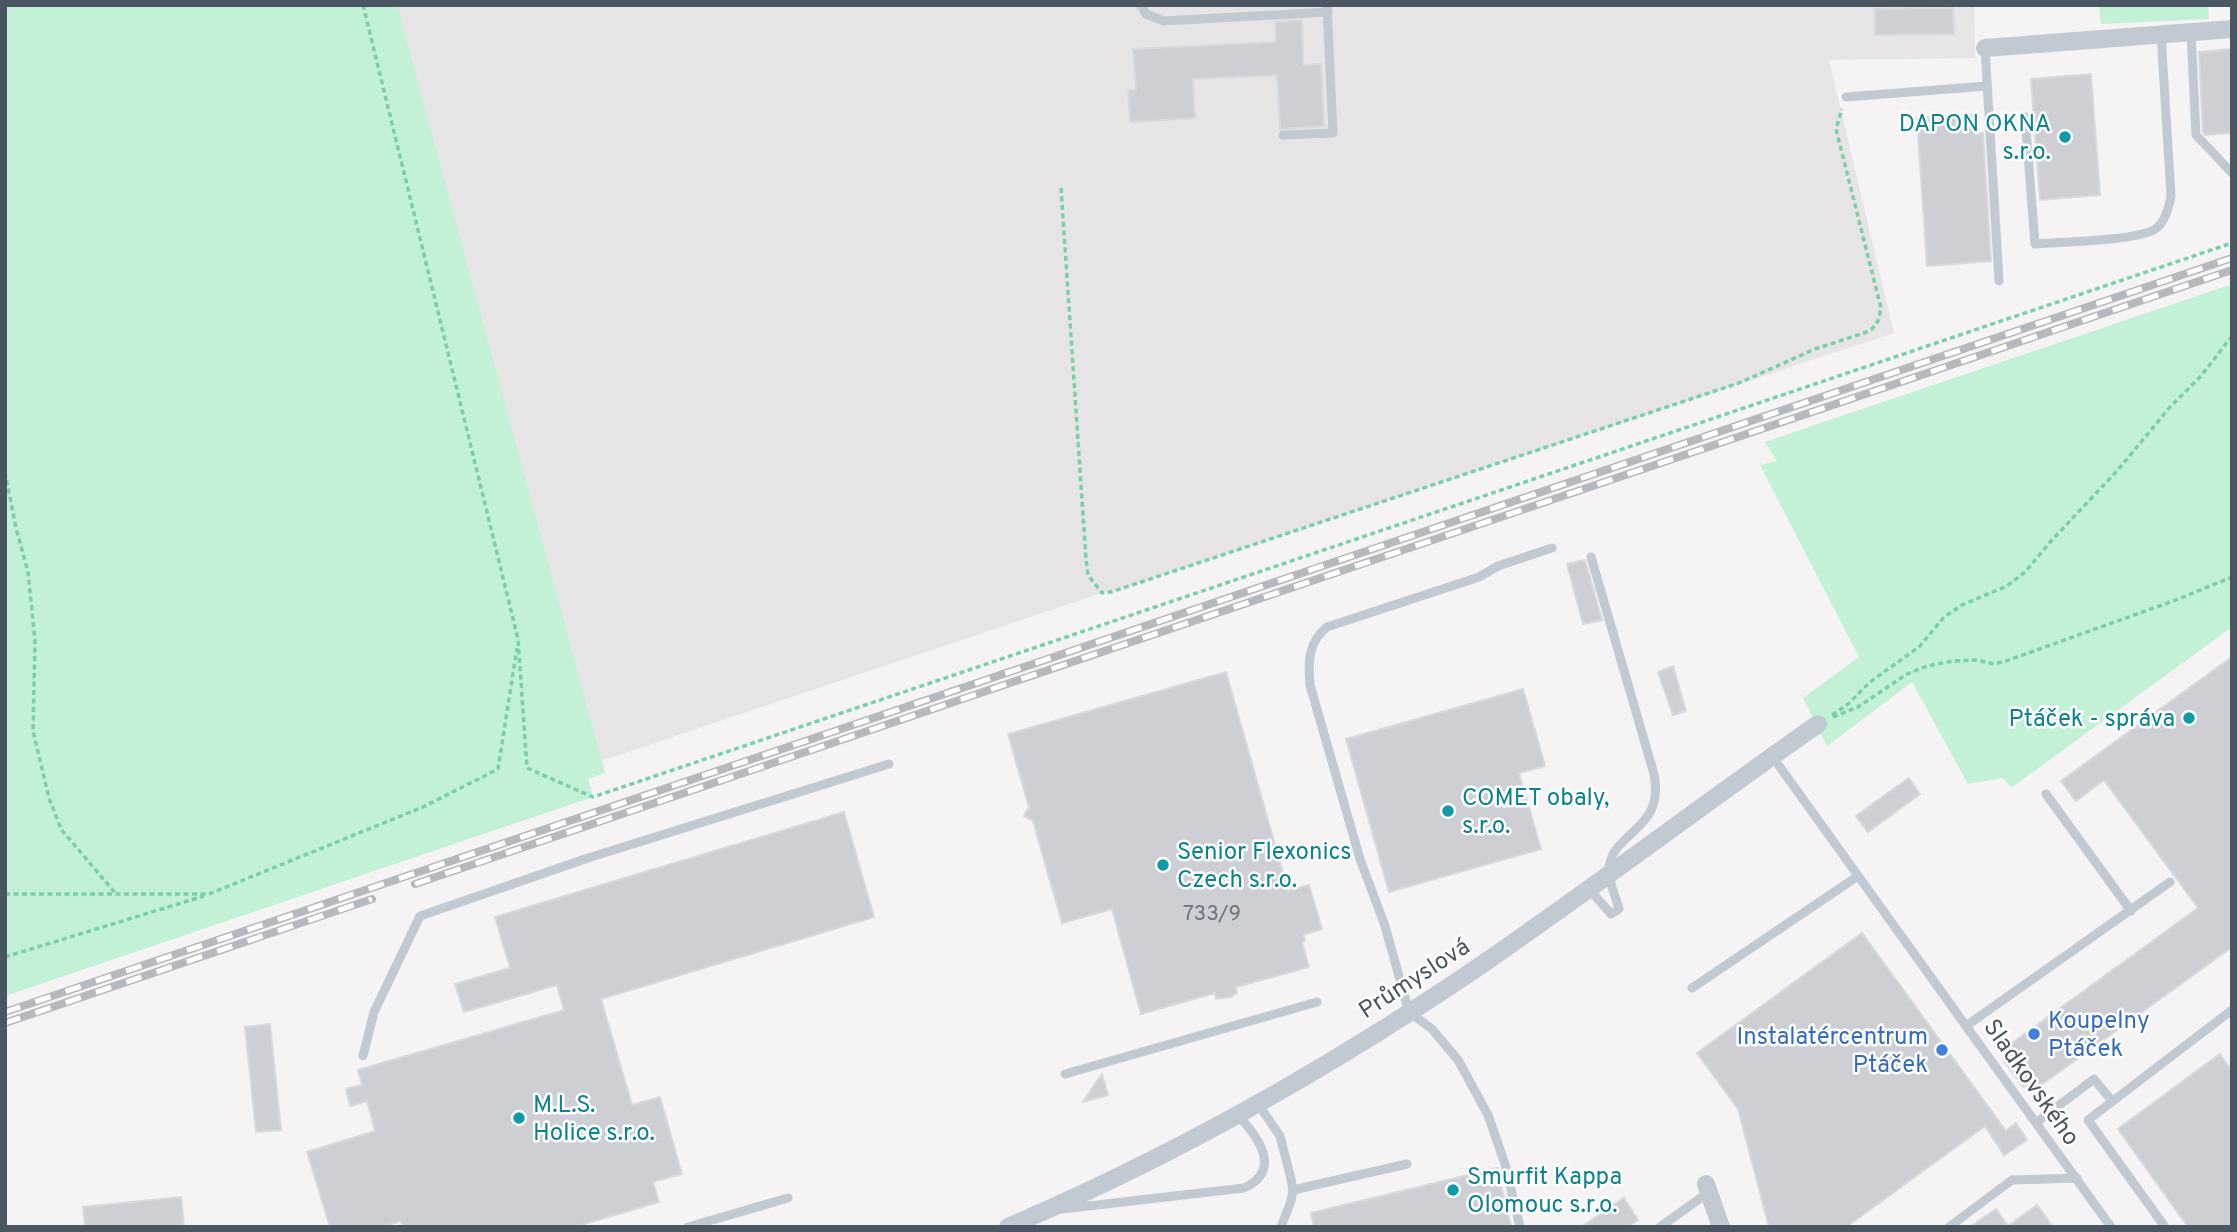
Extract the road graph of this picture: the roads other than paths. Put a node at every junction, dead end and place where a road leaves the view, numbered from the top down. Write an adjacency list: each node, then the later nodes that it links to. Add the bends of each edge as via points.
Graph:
1 (1141, 5): 2 (lane, via 1146,14 1164,21)
2 (1327, 9): 10 (lane, via 1333,133)
3 (2232, 29): 4 (street)
4 (2191, 32): 5 (street); 11 (lane, via 2196,135)
5 (2161, 34): 6 (street); 9 (lane, via 2171,196 2156,229 2136,236 2035,244)
6 (1985, 48): 7 (lane)
7 (1987, 86): 8 (lane); 12 (lane)
8 (1846, 97)
9 (2025, 117)
10 (1283, 135)
11 (2232, 173)
12 (1999, 281)
13 (1552, 548): 27 (lane, via 1327,627 1310,653 1310,685)
14 (1591, 557): 19 (lane, via 1657,790 1647,819 1612,854)
15 (1818, 724): 16 (street, Průmyslová)
16 (1772, 756): 19 (street, Průmyslová); 20 (lane)
17 (889, 764): 29 (lane, via 420,916 374,1012)
18 (2046, 794): 23 (lane)
19 (1608, 873): 22 (street, Průmyslová); 22 (lane, via 1619,909 1611,914)
20 (1858, 876): 24 (lane); 28 (lane)
21 (2171, 882): 23 (lane, Sladkovského)
22 (1588, 888): 27 (street, Průmyslová)
23 (2132, 911): 28 (lane, Sladkovského)
24 (1692, 988)
25 (1317, 1002): 30 (lane)
26 (2232, 1010): 31 (lane)
27 (1409, 1012): 32 (street, Průmyslová); 44 (lane, via 1433,1029 1458,1060 1488,1115)
28 (1966, 1026): 34 (lane, Sladkovského)
29 (363, 1056)
30 (1065, 1074)
31 (2112, 1101): 34 (lane, via 2094,1079); 49 (lane, via 2088,1120)
32 (1258, 1104): 33 (street, Průmyslová); 38 (lane, via 1284,1147)
33 (1238, 1115): 40 (street, Průmyslová); 40 (lane, via 1255,1134 1265,1158 1256,1183)
34 (2037, 1122): 36 (lane, Sladkovského)
35 (1407, 1164): 38 (lane)
36 (2077, 1178): 47 (lane, via 2012,1180); 48 (lane, Sladkovského)
37 (1708, 1188): 45 (lane); 46 (street)
38 (1293, 1190): 43 (lane)
39 (788, 1198): 41 (lane)
40 (1045, 1211): 42 (street, Průmyslová)
41 (688, 1227)
42 (1009, 1227)
43 (1281, 1227)
44 (1520, 1227)
45 (1660, 1227)
46 (1721, 1227)
47 (1949, 1227)
48 (2111, 1227)
49 (2165, 1227)

